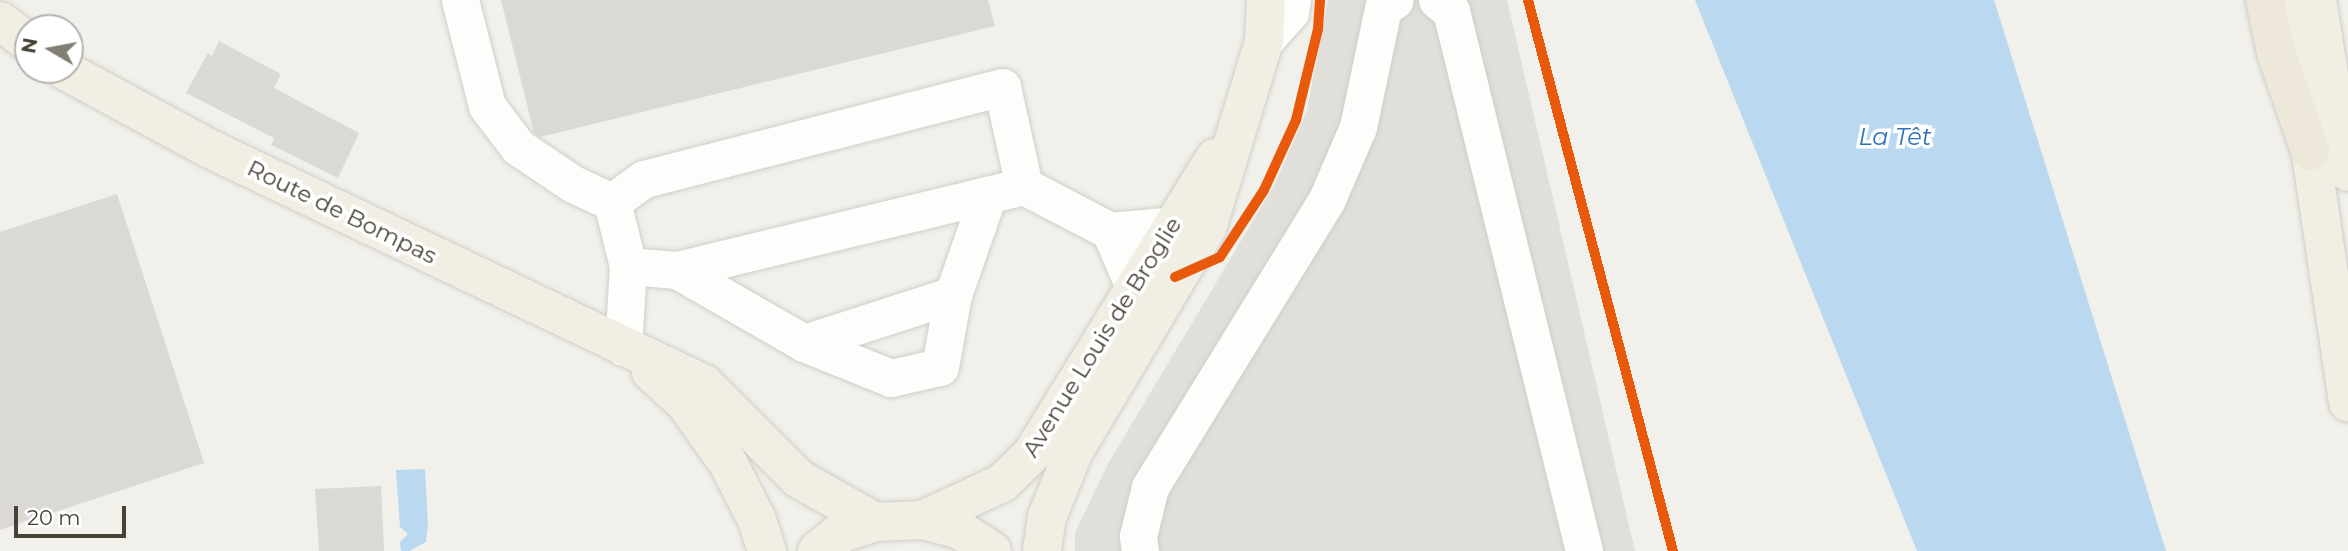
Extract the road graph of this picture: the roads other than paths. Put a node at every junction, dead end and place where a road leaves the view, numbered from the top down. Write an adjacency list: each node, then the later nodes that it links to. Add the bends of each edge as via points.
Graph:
1 (460, 0): 16 (street, via 487,106 518,146 573,184)
2 (1266, 0): 9 (main road, Avenue Louis de Broglie)
3 (1292, 0): 9 (street, via 1290,12)
4 (1395, 0): 32 (street, via 1383,8 1358,127 1327,199 1150,487 1138,536)
5 (1437, 0): 33 (street, via 1451,11)
6 (2265, 0): 12 (highway, via 2276,52)
7 (2288, 0): 12 (main road)
8 (2317, 0): 13 (main road)
9 (1264, 41): 11 (main road, Avenue Louis de Broglie)
10 (84, 81): 24 (main road, Route de Bompas, via 210,149)
11 (1243, 111): 17 (main road, Avenue Louis de Broglie); 31 (main road, Avenue Louis de Broglie, via 1207,228 1074,451 1046,517)
12 (2310, 151): 25 (main road)
13 (2348, 172)
14 (1024, 186): 15 (street); 16 (street, via 1002,87 644,179); 18 (street)
15 (988, 195): 20 (street); 22 (street)
16 (612, 202): 19 (street)
17 (1173, 225): 18 (street); 21 (main road, Avenue Louis de Broglie)
18 (1110, 231): 21 (street)
19 (628, 266): 20 (street); 24 (street)
20 (677, 270): 23 (street)
21 (1134, 287): 26 (main road, Avenue Louis de Broglie, via 1032,454 1002,483)
22 (953, 295): 23 (street); 23 (street, via 940,367 891,377)
23 (804, 343)
24 (623, 347): 27 (main road, Route de Bompas, via 704,384 799,478); 28 (main road, Route de Bompas, via 685,403 728,463)
25 (2348, 403)
26 (923, 520): 27 (main road); 30 (main road, via 960,530)
27 (875, 522): 29 (main road, via 837,536)
28 (767, 551)
29 (817, 551)
30 (992, 551)
31 (1042, 551)
32 (1140, 551)
33 (1584, 551)

